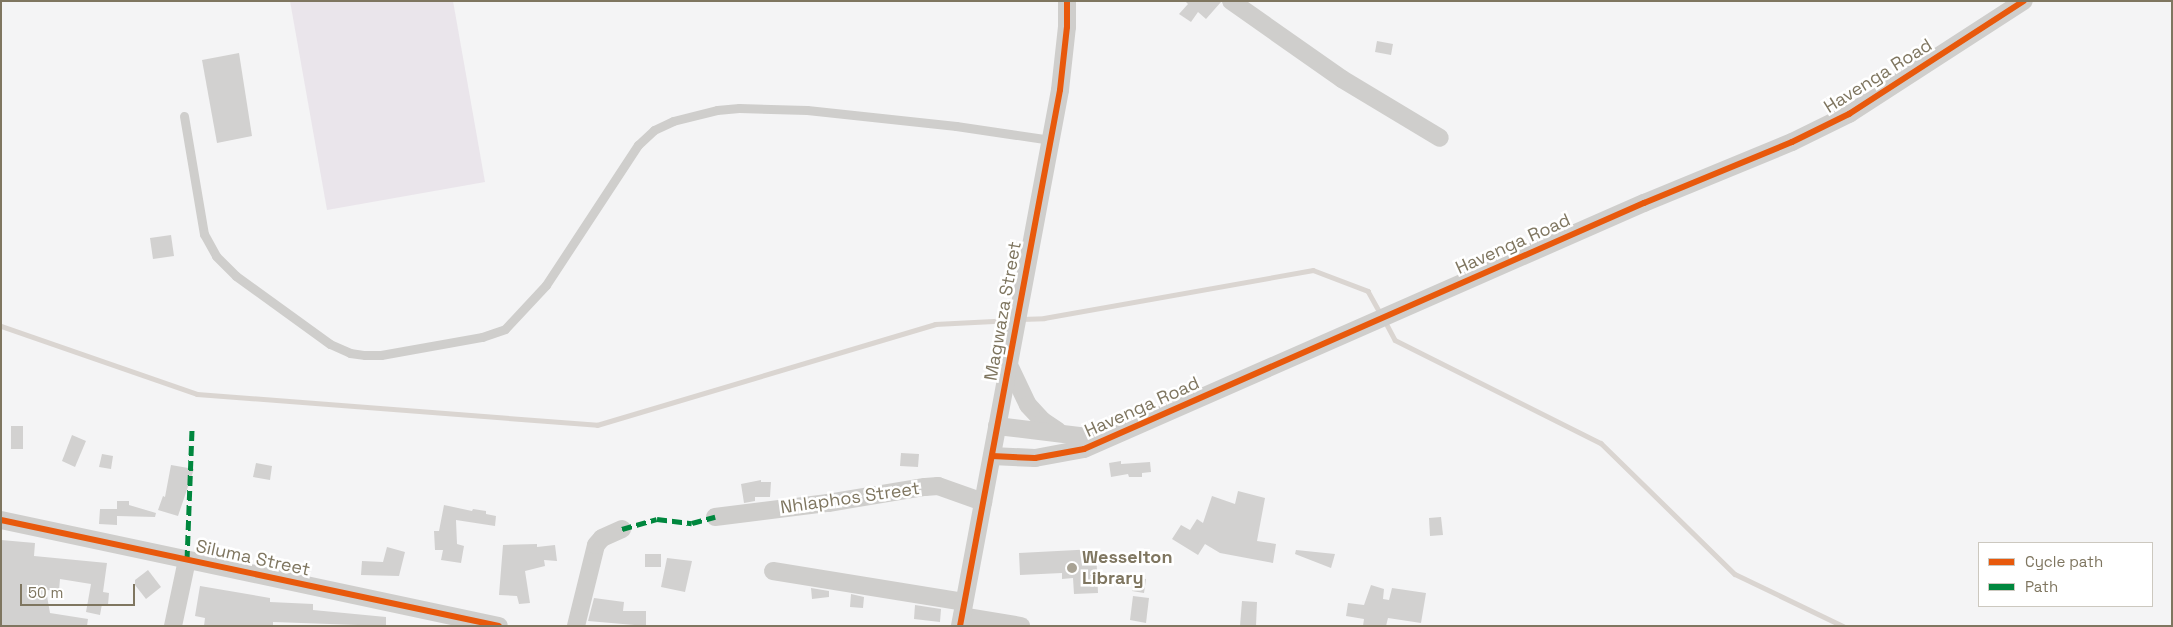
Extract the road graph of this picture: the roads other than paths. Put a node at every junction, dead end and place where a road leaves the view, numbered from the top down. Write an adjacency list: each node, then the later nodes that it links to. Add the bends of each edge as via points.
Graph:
1 (1067, 1): 6 (street, Magwaza Street, via 1060,90)
2 (1231, 1): 5 (street, via 1342,79)
3 (2024, 1): 10 (street, Havenga Road, via 1834,123)
4 (184, 116): 6 (lane, via 204,234 216,256 236,276 330,344 350,353 365,355 482,337 505,329 546,285 638,145 654,130 673,121 739,108 807,110)
5 (1440, 138)
6 (1051, 140): 7 (street, Magwaza Street)
7 (1009, 365): 8 (street, Magwaza Street); 9 (street, via 1028,406 1043,421)
8 (997, 426): 9 (street, Havenga Road); 11 (street, Magwaza Street)
9 (1064, 434): 10 (street, Havenga Road)
10 (1105, 439): 11 (street, Havenga Road, via 1060,455 1035,458)
11 (992, 456): 12 (street, Magwaza Street)
12 (983, 502): 13 (street, Nhlaphos Street, via 938,486); 18 (street, Magwaza Street)
13 (715, 517)
14 (1, 520): 16 (street, Siluma Street)
15 (622, 529): 21 (street, via 602,538 596,545)
16 (187, 560): 19 (street); 20 (street, Siluma Street)
17 (773, 571): 18 (street)
18 (962, 615): 22 (street)
19 (173, 626)
20 (498, 626)
21 (576, 626)
22 (1021, 626)

